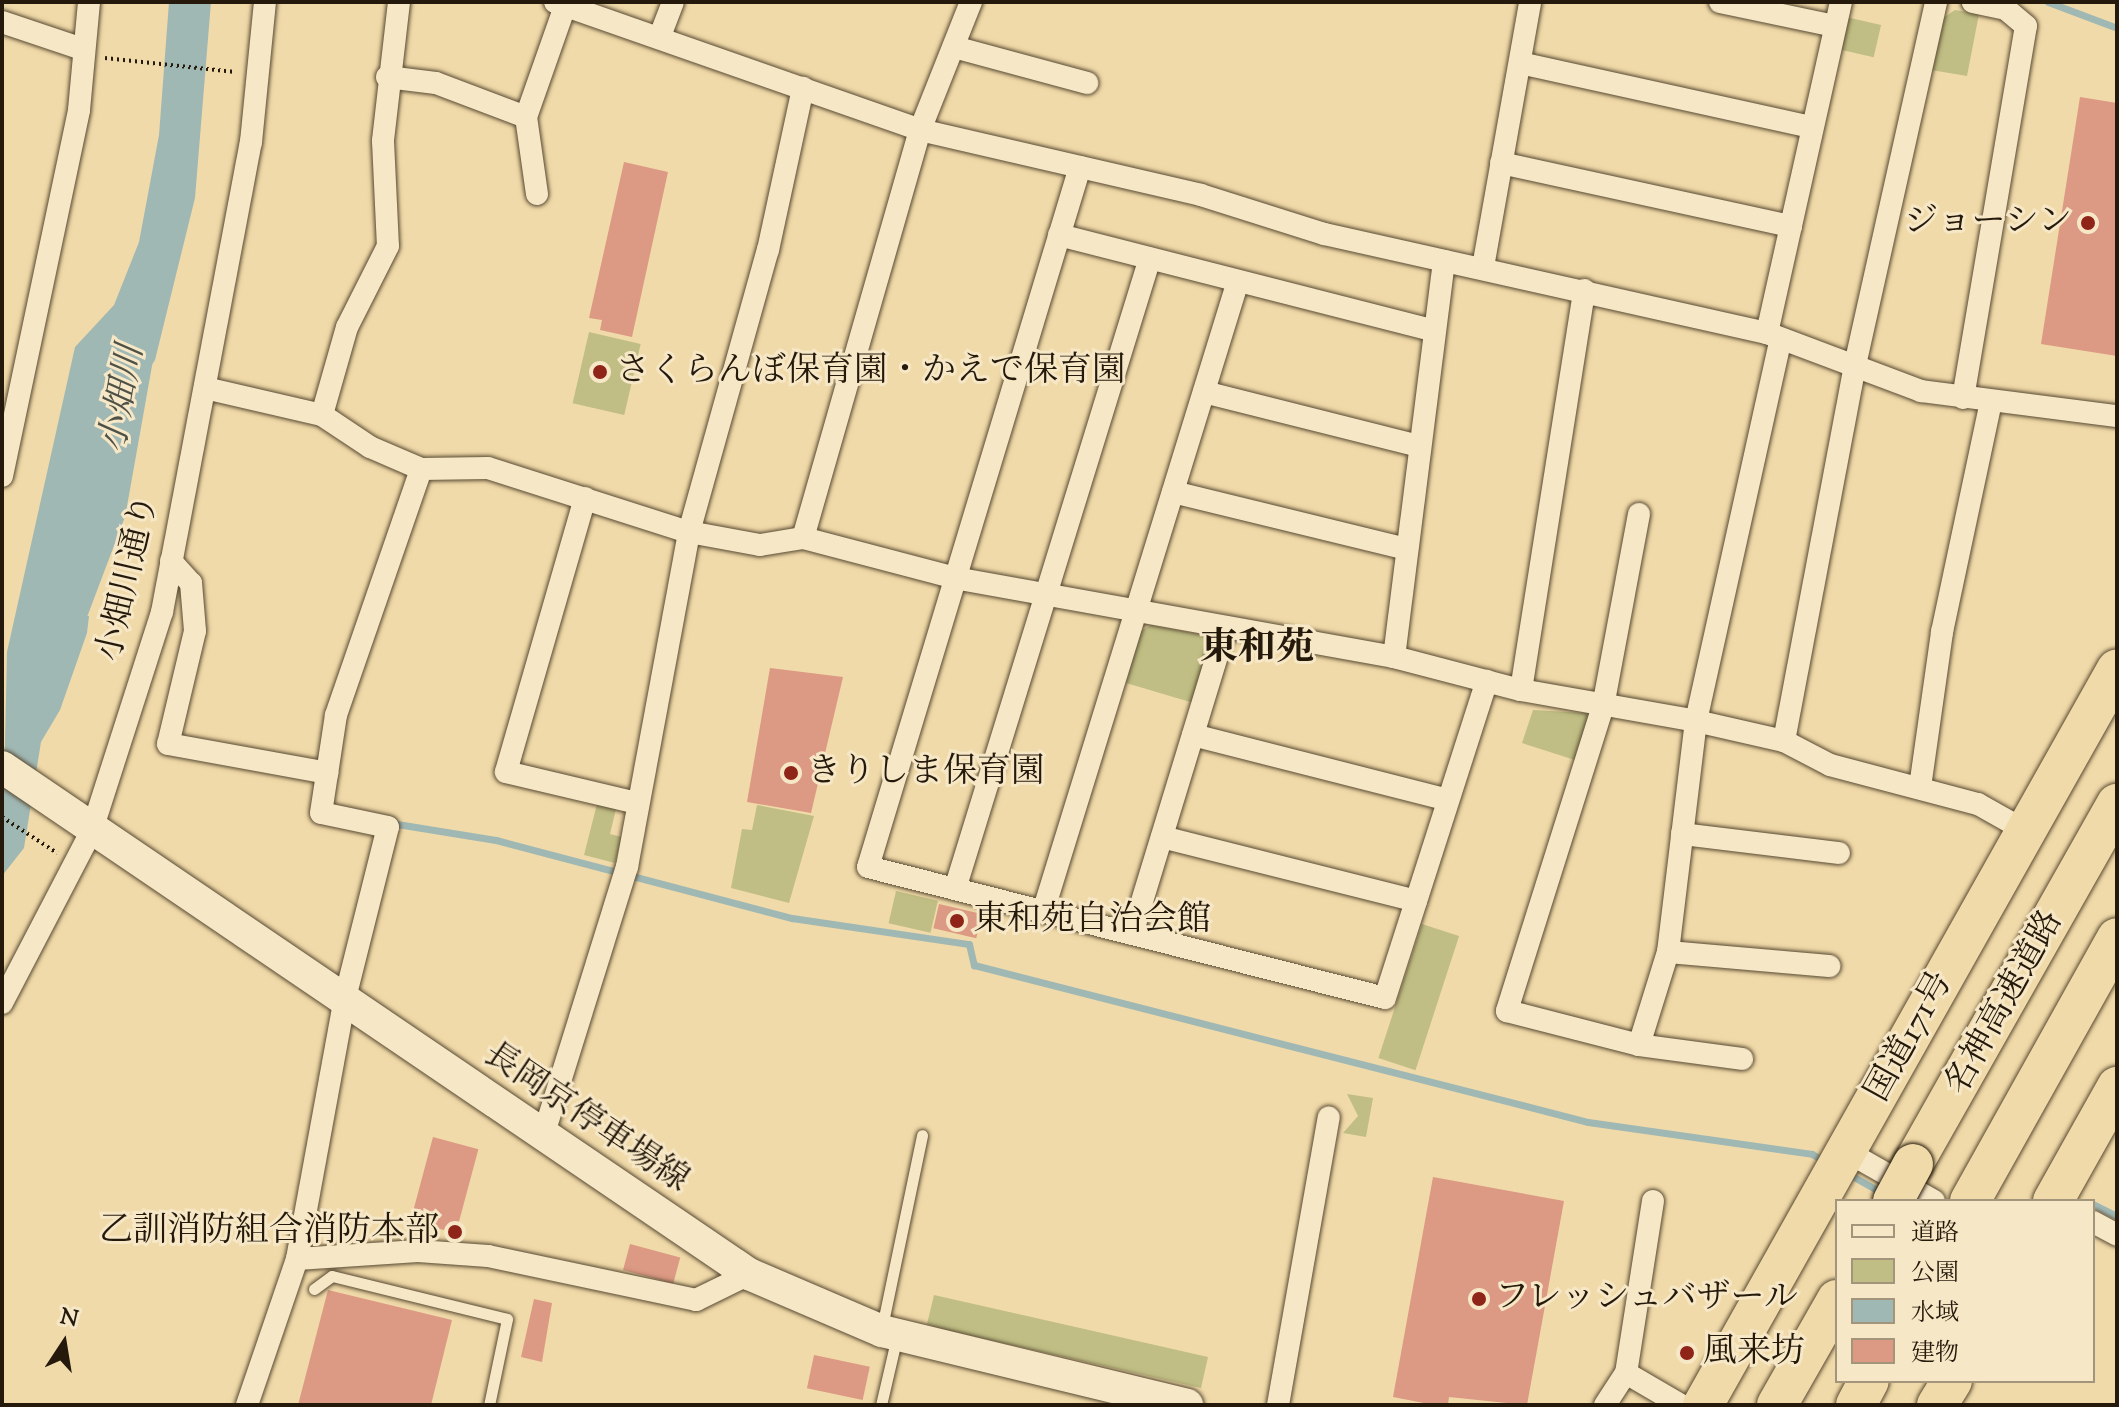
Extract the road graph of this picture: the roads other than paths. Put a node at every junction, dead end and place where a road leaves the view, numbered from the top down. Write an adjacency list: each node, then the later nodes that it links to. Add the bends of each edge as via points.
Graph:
1 (89, 2): 16 (street)
2 (265, 2): 37 (street, 小畑川通り, via 251,142)
3 (399, 2): 18 (street)
4 (673, 2): 14 (street)
5 (971, 2): 15 (street)
6 (1530, 2): 17 (street)
7 (1720, 2): 13 (street)
8 (1841, 2): 13 (street)
9 (1936, 2): 36 (street)
10 (1973, 2): 39 (street, via 2006,9 2026,26)
11 (560, 4): 14 (street); 21 (street)
12 (2, 22): 16 (street)
13 (1835, 26): 22 (street)
14 (660, 36): 20 (street)
15 (954, 47): 19 (street); 23 (street)
16 (87, 53): 45 (street)
17 (1520, 63): 22 (street); 24 (street)
18 (387, 77): 21 (street, via 436,83); 41 (street, via 388,246 347,327)
19 (1087, 83)
20 (803, 88): 23 (street); 49 (street, via 768,250)
21 (526, 117): 26 (street)
22 (1812, 127): 27 (street)
23 (920, 130): 25 (street); 50 (street)
24 (1501, 163): 27 (street); 31 (street)
25 (1080, 167): 28 (street); 30 (street)
26 (537, 194)
27 (1791, 226): 35 (street)
28 (1059, 235): 29 (street); 53 (street)
29 (1150, 258): 32 (street); 54 (street)
30 (1444, 261): 31 (street); 34 (street)
31 (1483, 267): 33 (street)
32 (1238, 281): 34 (street); 38 (street)
33 (1584, 290): 35 (street); 60 (street)
34 (1433, 330): 43 (street)
35 (1774, 336): 36 (street); 62 (street)
36 (1855, 365): 39 (street, via 1921,391); 64 (street)
37 (205, 388): 41 (street); 52 (street, 小畑川通り)
38 (1204, 392): 43 (street); 46 (street)
39 (1963, 398): 40 (street)
40 (1991, 401): 42 (street); 67 (street, via 1942,632)
41 (322, 415): 44 (street, via 370,447)
42 (2117, 416)
43 (1419, 446): 51 (street)
44 (421, 469): 47 (street, via 488,468); 66 (street, via 336,715)
45 (2, 476)
46 (1173, 492): 51 (street); 55 (street)
47 (585, 498): 49 (street); 69 (street, via 506,772)
48 (1639, 514): 61 (street)
49 (689, 532): 50 (street, via 760,545); 69 (street)
50 (803, 538): 53 (street)
51 (1407, 549): 57 (street)
52 (171, 561): 66 (street, via 191,583 195,631 168,744); 71 (street, 小畑川通り, via 162,612)
53 (955, 578): 54 (street); 76 (street, via 868,867)
54 (1046, 594): 55 (street); 76 (street)
55 (1136, 611): 56 (street); 78 (street)
56 (1226, 627): 57 (street); 63 (street)
57 (1394, 657): 59 (street)
58 (2117, 669): 72 (highway, 国道171号)
59 (1487, 681): 60 (street); 68 (street)
60 (1521, 690): 61 (street)
61 (1603, 706): 62 (street); 85 (street, via 1507,1011)
62 (1696, 721): 64 (street); 73 (street)
63 (1193, 735): 68 (street); 74 (street)
64 (1784, 741): 67 (street, via 1830,765)
65 (2, 767): 71 (main road, 長岡京停車場線)
66 (327, 773): 83 (street, via 321,813 388,827)
67 (1920, 787): 72 (street, via 1978,804)
68 (1448, 800): 77 (street)
69 (637, 803): 89 (street, via 625,874)
70 (2117, 804): 92 (highway, 名神高速道路, bridge)
71 (85, 824): 83 (main road, 長岡京停車場線); 84 (street, 小畑川通り)
72 (2026, 831): 91 (highway, 国道171号)
73 (1682, 834): 75 (street); 81 (street)
74 (1162, 837): 77 (street); 79 (street)
75 (1839, 853)
76 (955, 889): 78 (street)
77 (1416, 901): 79 (street, via 1385,998)
78 (1043, 912): 79 (street)
79 (1132, 934)
80 (2117, 938): 94 (highway, 名神高速道路)
81 (1668, 952): 82 (street); 85 (street)
82 (1829, 966)
83 (344, 1002): 89 (main road, 長岡京停車場線); 99 (street)
84 (2, 1003)
85 (1639, 1045): 86 (street)
86 (1742, 1059)
87 (2117, 1087): 95 (highway)
88 (1329, 1117): 111 (street)
89 (544, 1133): 100 (main road, 長岡京停車場線)
90 (922, 1135): 103 (lane)
91 (1840, 1162): 93 (street); 114 (highway, 国道171号)
92 (1894, 1199)
93 (1956, 1199)
94 (1960, 1199)
95 (2055, 1199)
96 (1653, 1201): 104 (street)
97 (2095, 1223): 98 (street)
98 (2117, 1235)
99 (297, 1259): 100 (street, via 418,1251 488,1256 696,1300); 108 (street)
100 (749, 1274): 103 (main road, 長岡京停車場線)
101 (314, 1289): 109 (lane, via 332,1276 507,1319)
102 (1835, 1304): 115 (highway)
103 (890, 1333): 107 (main road, 長岡京停車場線); 110 (lane)
104 (1626, 1373): 112 (street); 113 (street)
105 (1868, 1383): 116 (highway)
106 (1951, 1383): 117 (highway)
107 (1173, 1403)
108 (247, 1405)
109 (489, 1405)
110 (881, 1405)
111 (1278, 1405)
112 (1605, 1405)
113 (1681, 1405)
114 (1703, 1405)
115 (1777, 1405)
116 (1856, 1405)
117 (1937, 1405)

